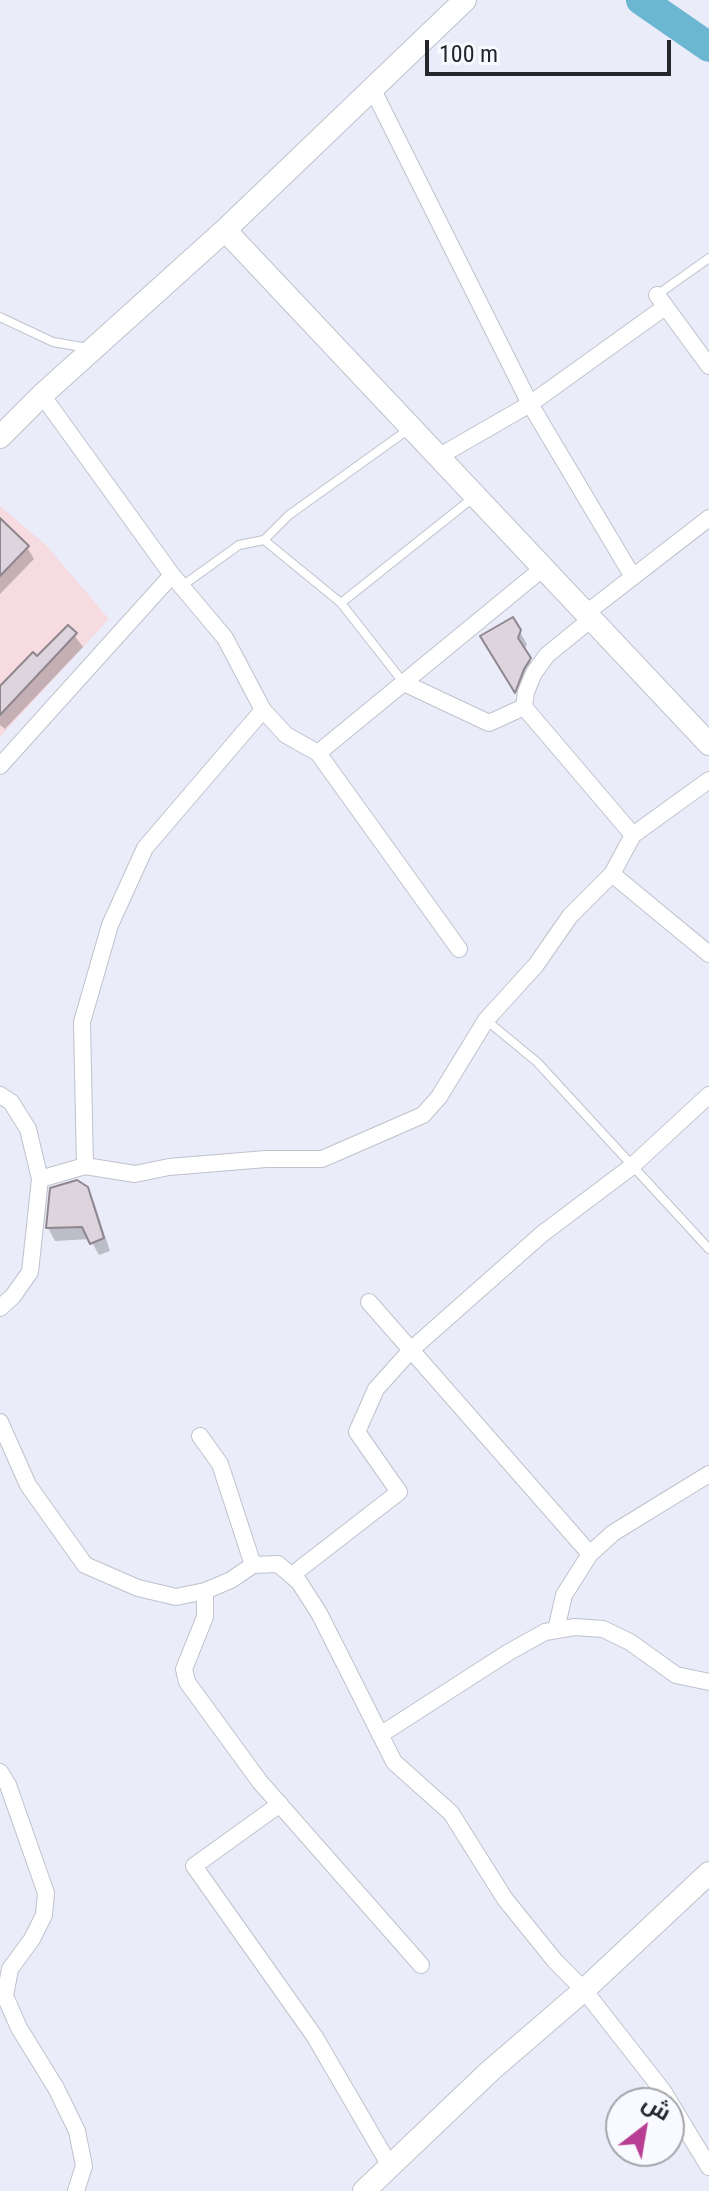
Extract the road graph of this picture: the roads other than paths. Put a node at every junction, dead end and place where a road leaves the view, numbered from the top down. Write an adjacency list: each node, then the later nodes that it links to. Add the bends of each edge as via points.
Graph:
1 (465, 0): 2 (street)
2 (372, 88): 3 (street); 10 (street)
3 (225, 230): 7 (street); 11 (street)
4 (709, 258): 5 (lane)
5 (661, 301): 8 (street); 10 (street)
6 (0, 317): 7 (lane, via 53,342)
7 (92, 349): 9 (street)
8 (709, 366)
9 (42, 395): 12 (street); 19 (street)
10 (530, 404): 13 (street); 18 (street)
11 (411, 428): 13 (street); 16 (lane, via 289,515)
12 (0, 437)
13 (438, 457): 14 (street)
14 (475, 497): 17 (street); 20 (lane)
15 (709, 518): 18 (street)
16 (264, 540): 19 (lane, via 239,545); 20 (lane)
17 (542, 569): 21 (street); 22 (street)
18 (633, 577): 21 (street)
19 (177, 580): 24 (street, via 225,638); 27 (street)
20 (341, 603): 22 (lane)
21 (588, 617): 23 (street, via 547,655 530,682); 25 (street)
22 (404, 683): 23 (street, via 489,723); 26 (street)
23 (524, 707): 29 (street)
24 (263, 710): 26 (street, via 286,735); 36 (street, via 145,848 110,925 82,1022)
25 (709, 744)
26 (318, 753): 31 (street)
27 (0, 766)
28 (709, 780): 29 (street)
29 (633, 835): 30 (street)
30 (612, 874): 32 (street); 33 (street, via 570,916 536,965)
31 (459, 949)
32 (709, 954)
33 (486, 1020): 36 (street, via 423,1115 322,1159 266,1159 135,1174); 37 (lane, via 537,1062)
34 (0, 1095): 38 (street, via 11,1102 28,1129)
35 (709, 1095): 37 (street)
36 (85, 1166): 38 (street)
37 (631, 1167): 39 (lane); 42 (street, via 542,1234)
38 (40, 1179): 41 (street, via 30,1272)
39 (709, 1249)
40 (369, 1302): 42 (street)
41 (0, 1308)
42 (412, 1349): 46 (street); 48 (street, via 376,1389 357,1432 399,1492)
43 (0, 1422): 49 (street, via 28,1485 85,1565 138,1588 176,1597)
44 (200, 1436): 47 (street, via 220,1464)
45 (709, 1474): 46 (street, via 613,1533)
46 (590, 1554): 50 (street, via 564,1595)
47 (253, 1565): 48 (street, via 278,1564); 49 (street)
48 (292, 1575): 52 (street, via 319,1613)
49 (205, 1591): 54 (street, via 205,1617 184,1669 187,1682)
50 (556, 1630): 51 (street, via 603,1629 676,1675); 52 (street, via 509,1652)
51 (709, 1682)
52 (380, 1735): 57 (street, via 394,1762 451,1813 505,1899)
53 (0, 1772): 60 (street, via 46,1893 44,1915 10,1969 5,1996 77,2131 84,2166)
54 (280, 1804): 56 (street); 58 (street, via 194,1866 315,2037)
55 (709, 1873): 57 (street)
56 (421, 1965)
57 (584, 1990): 58 (street); 59 (street, via 663,2091)
58 (390, 2166): 61 (street)
59 (709, 2167)
60 (76, 2191)
61 (364, 2191)

